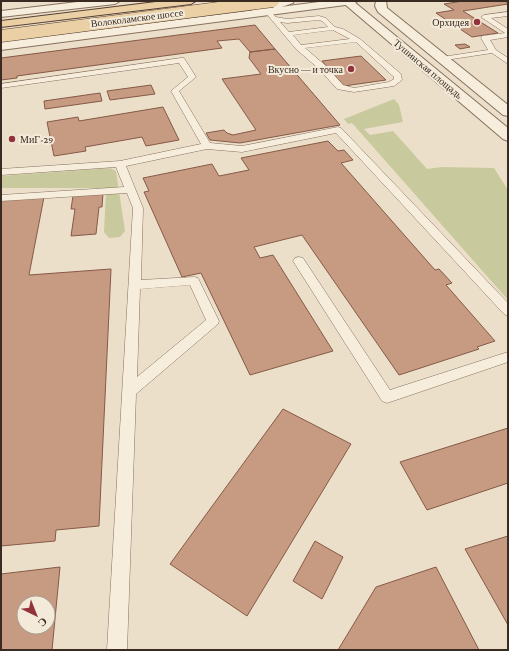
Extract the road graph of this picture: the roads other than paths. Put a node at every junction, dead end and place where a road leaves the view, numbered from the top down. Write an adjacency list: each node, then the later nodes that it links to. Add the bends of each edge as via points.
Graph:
1 (115, 1): 8 (street)
2 (192, 1): 10 (main road, Волоколамское шоссе)
3 (289, 1): 7 (street)
4 (349, 1): 6 (street); 23 (street, Тушинская площадь)
5 (381, 1): 19 (street, Тушинская площадь, via 382,10)
6 (271, 11): 7 (street); 11 (lane, via 287,21 324,19); 12 (lane); 14 (main road, Волоколамское шоссе, bridge)
7 (256, 13): 16 (street)
8 (1, 14)
9 (508, 14): 13 (lane, via 484,17)
10 (1, 24)
11 (333, 28): 12 (lane); 15 (lane, via 340,29)
12 (288, 34): 17 (lane)
13 (508, 34): 18 (lane, via 485,38)
14 (1, 36)
15 (356, 40): 17 (lane); 17 (lane, via 398,76 398,80 391,84 347,90 340,88 323,68)
16 (1, 46)
17 (299, 47)
18 (493, 51): 19 (lane); 20 (lane)
19 (442, 59): 22 (street, Тушинская площадь)
20 (508, 62)
21 (1, 86): 24 (lane, via 181,60 192,77 175,91)
22 (508, 112)
23 (508, 136)
24 (207, 146): 25 (lane); 31 (lane, via 242,149 338,130)
25 (120, 164): 26 (lane); 27 (lane)
26 (1, 172)
27 (131, 190): 28 (lane); 30 (lane, via 138,208)
28 (1, 198)
29 (299, 261): 32 (lane, via 387,397)
30 (135, 285): 33 (lane); 33 (lane, via 194,281 213,322)
31 (508, 311)
32 (508, 357)
33 (130, 391): 34 (lane)
34 (117, 650)

